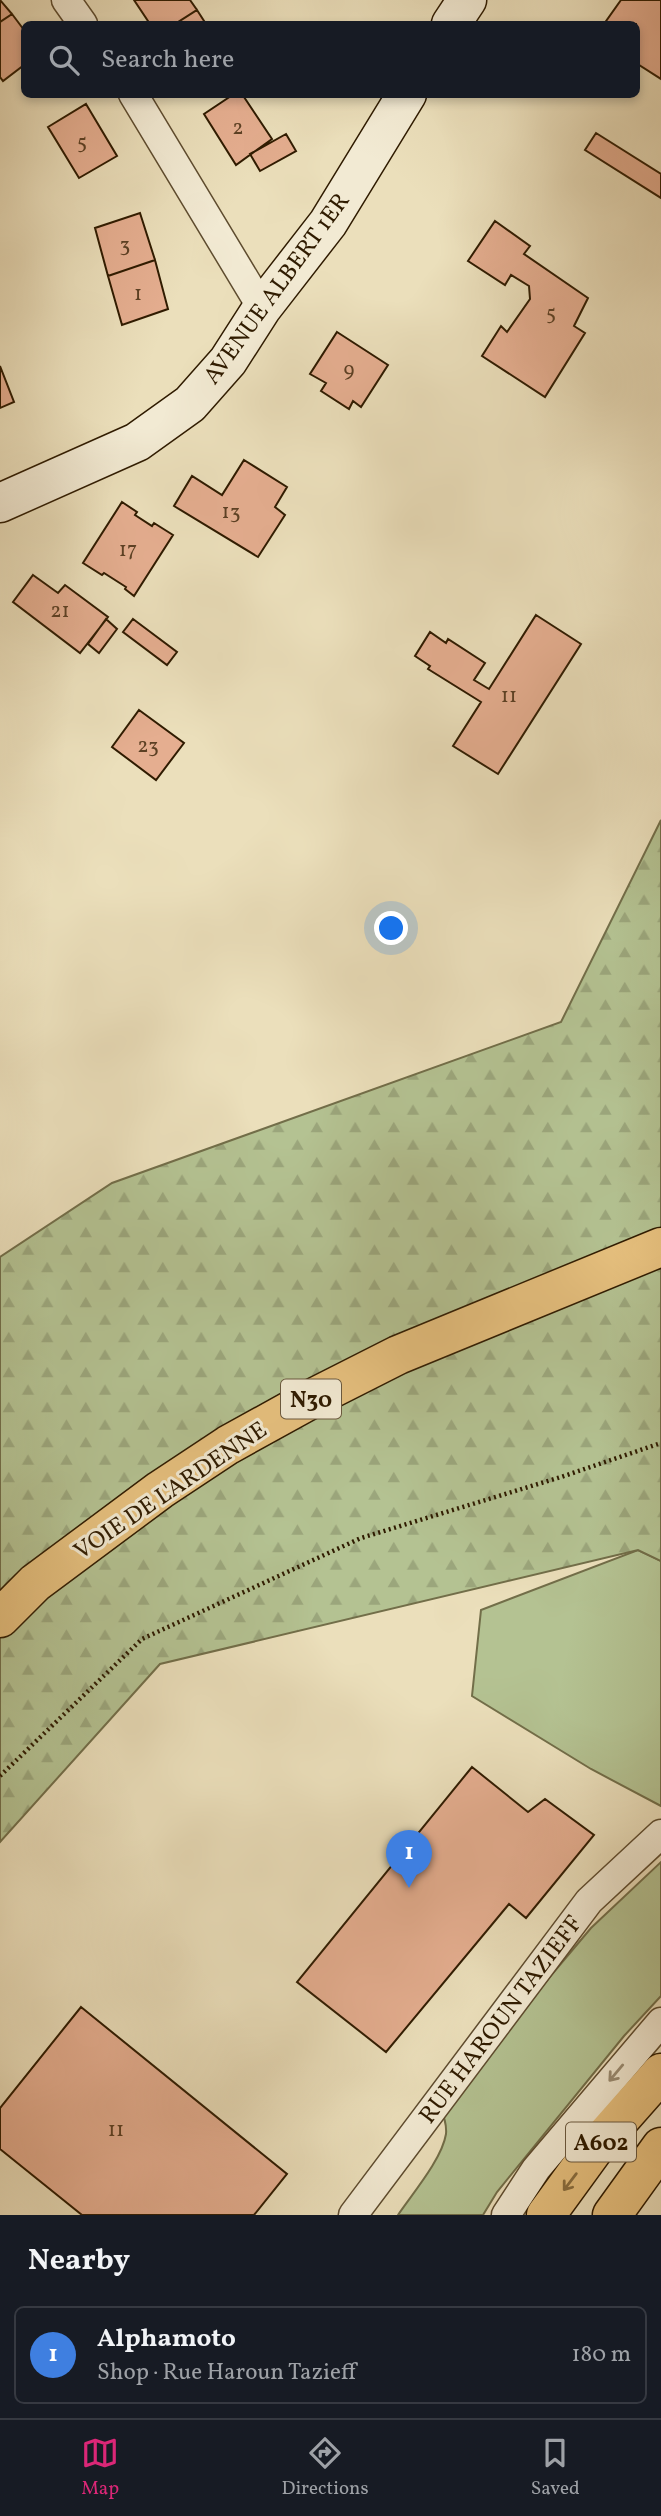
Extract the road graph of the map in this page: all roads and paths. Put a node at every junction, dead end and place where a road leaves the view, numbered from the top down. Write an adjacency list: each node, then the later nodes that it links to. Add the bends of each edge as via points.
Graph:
1 (66, 0): 3 (street)
2 (467, 0): 4 (street)
3 (81, 21)
4 (453, 21)
5 (135, 98): 7 (street)
6 (405, 98): 7 (street, AVENUE ALBERT 1ER, via 328,223)
7 (262, 308): 8 (street, AVENUE ALBERT 1ER, via 228,361 190,404 137,443)
8 (0, 503)
9 (661, 1247): 11 (main road, VOIE DE L'ARDENNE / N30, via 398,1355 228,1445 35,1583)
10 (661, 1443): 12 (path, via 360,1538 142,1639)
11 (0, 1618)
12 (0, 1776)
13 (661, 1834): 17 (street, RUE HAROUN TAZIEFF, via 589,1901)
14 (661, 2022): 18 (street, one-way to 18, via 536,2169)
15 (661, 2073): 19 (main road, A602, one-way to 19, via 594,2150)
16 (661, 2147): 20 (main road)
17 (353, 2215)
18 (506, 2215)
19 (546, 2215)
20 (612, 2215)

